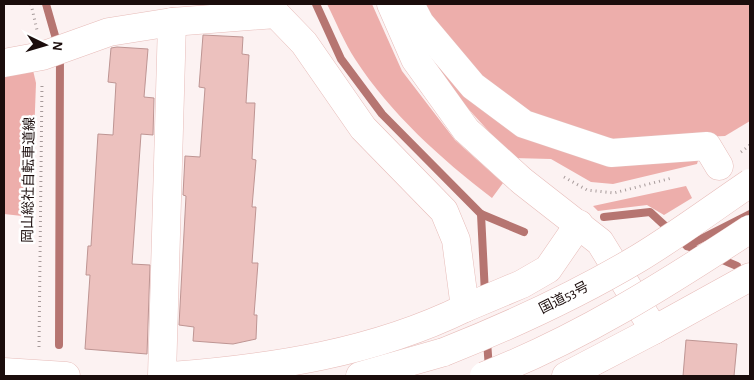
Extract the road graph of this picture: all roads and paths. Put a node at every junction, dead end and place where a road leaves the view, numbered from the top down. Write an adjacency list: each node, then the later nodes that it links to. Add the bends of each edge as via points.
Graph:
1 (31, 4): 5 (path, 岡山総社自転車道線)
2 (391, 4): 9 (main road, via 415,59 466,130 522,181)
3 (410, 4): 7 (main road, via 420,23 473,86 524,124 611,152 707,146)
4 (172, 22): 5 (main road, via 109,32); 12 (main road, via 276,14 304,43 363,128 444,211); 17 (main road)
5 (54, 52): 6 (main road); 14 (path, 岡山総社自転車道線)
6 (4, 63)
7 (719, 166)
8 (750, 183): 19 (main road, 国道53号, bridge, via 640,257 574,294 444,352)
9 (579, 224): 12 (main road, via 548,268); 13 (main road, via 600,242)
10 (750, 229): 20 (main road, bridge, via 593,326 524,361)
11 (750, 277): 13 (main road)
12 (478, 302): 18 (main road, via 417,329 338,353 226,372)
13 (654, 330): 21 (main road)
14 (39, 357)
15 (4, 372): 16 (main road)
16 (66, 376)
17 (162, 376)
18 (171, 376)
19 (360, 376)
20 (484, 376)
21 (566, 376)

